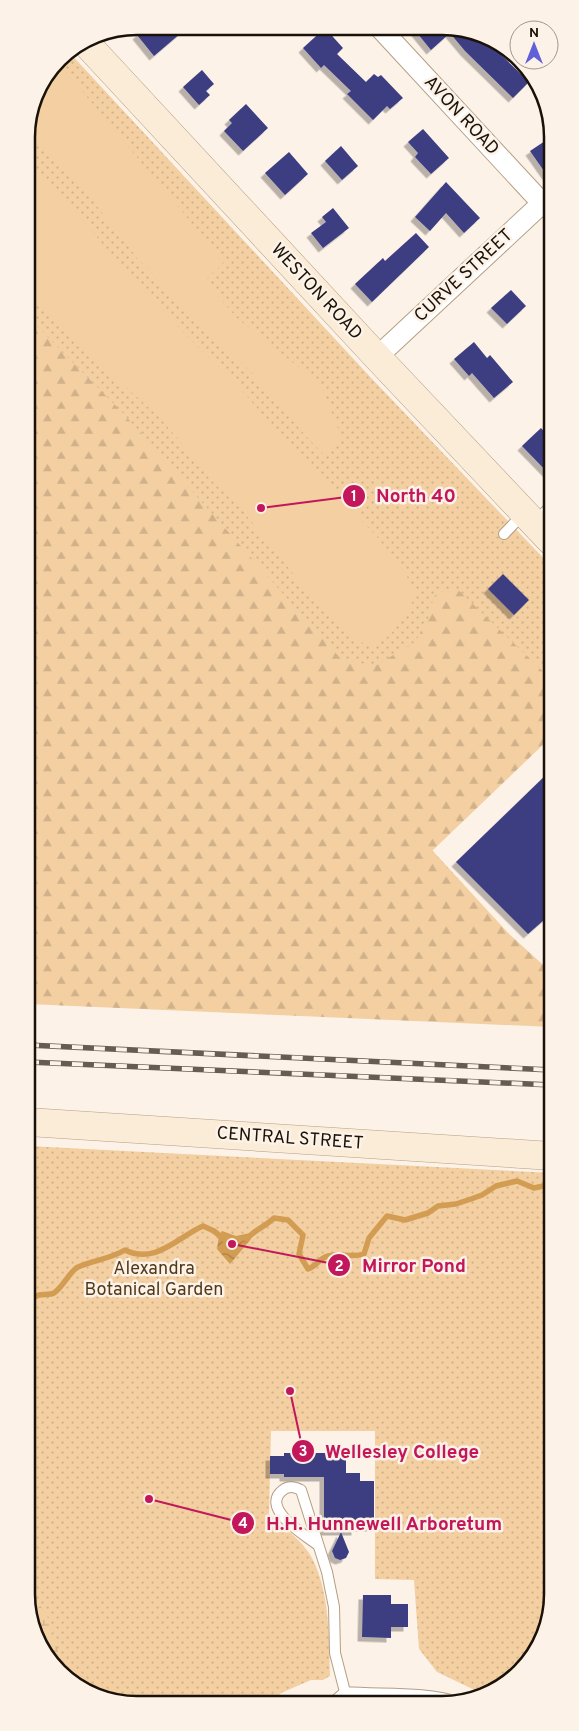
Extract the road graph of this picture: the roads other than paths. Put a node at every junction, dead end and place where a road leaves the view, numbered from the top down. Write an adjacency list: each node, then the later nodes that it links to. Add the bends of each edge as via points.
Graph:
1 (387, 35): 3 (street, AVON ROAD)
2 (89, 47): 5 (main road, WESTON ROAD)
3 (544, 197)
4 (544, 201): 5 (street, CURVE STREET)
5 (377, 357): 6 (main road, WESTON ROAD)
6 (541, 523): 7 (lane)
7 (504, 534)
8 (35, 1122): 9 (main road, CENTRAL STREET)
9 (544, 1155)
10 (318, 1545): 10 (lane, via 301,1490 295,1487 279,1492 276,1499 281,1516); 11 (lane, via 334,1607 335,1653)
11 (345, 1692): 12 (lane); 13 (lane)
12 (340, 1696)
13 (425, 1696)

